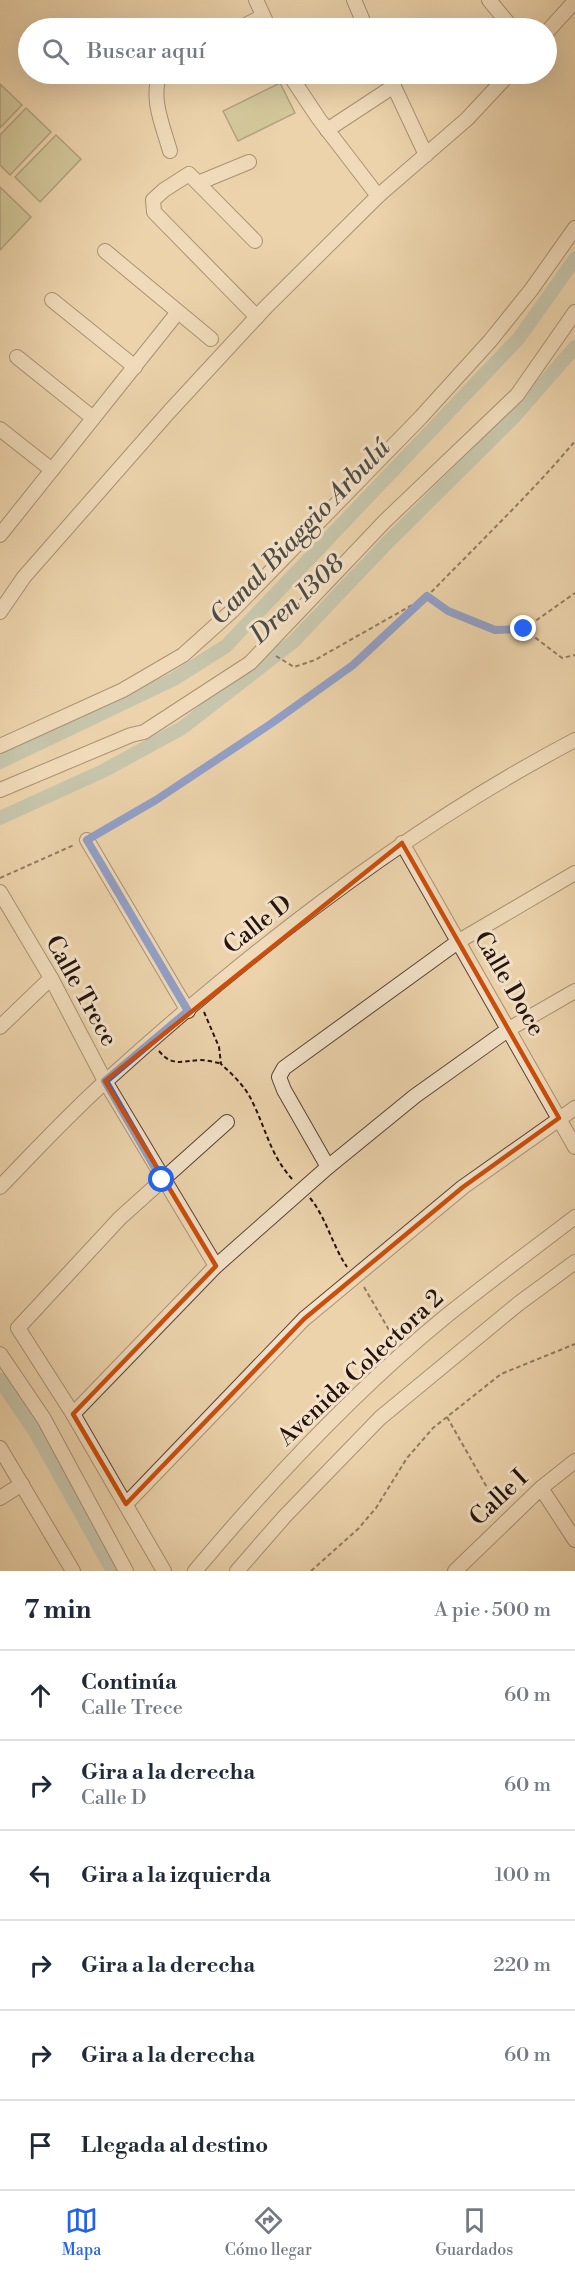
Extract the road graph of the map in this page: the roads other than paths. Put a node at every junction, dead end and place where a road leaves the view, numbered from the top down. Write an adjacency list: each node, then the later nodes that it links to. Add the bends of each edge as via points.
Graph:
1 (256, 0): 5 (street)
2 (354, 0): 6 (street)
3 (489, 0): 7 (street)
4 (575, 1): 8 (street)
5 (264, 18)
6 (362, 18)
7 (504, 18)
8 (557, 21)
9 (155, 84): 15 (street)
10 (296, 84): 14 (street)
11 (386, 84): 14 (street)
12 (393, 84): 16 (street)
13 (500, 84): 16 (street)
14 (327, 130): 19 (street)
15 (170, 151)
16 (426, 155): 19 (street)
17 (249, 162): 18 (street)
18 (198, 183): 21 (street); 24 (street, via 189,174 164,190 153,200 154,212)
19 (378, 196): 24 (street)
20 (575, 228): 37 (street, via 531,290 459,375 233,610 191,648 123,690)
21 (255, 241)
22 (105, 251): 25 (street)
23 (52, 300): 29 (street)
24 (252, 311): 35 (street, via 32,568)
25 (178, 312): 27 (street); 29 (street)
26 (575, 312): 38 (street, via 517,395 385,521 250,663 144,732)
27 (211, 339)
28 (17, 357): 30 (street)
29 (135, 367): 30 (street)
30 (93, 418): 32 (street)
31 (0, 429): 32 (street)
32 (52, 470): 33 (street)
33 (5, 519): 34 (street)
34 (0, 535)
35 (0, 612)
36 (575, 740): 40 (street, Calle D)
37 (0, 746)
38 (0, 790)
39 (87, 840): 46 (street)
40 (402, 843): 43 (street, Calle Doce); 46 (street, Calle D, via 281,934)
41 (575, 873): 43 (street)
42 (0, 892): 44 (street, Calle Trece)
43 (459, 941): 48 (street, Calle Doce); 54 (street, via 284,1068 279,1077 284,1090)
44 (51, 978): 47 (street); 49 (street, Calle Trece)
45 (575, 991): 48 (street)
46 (188, 1011): 49 (street, Calle D)
47 (0, 1027)
48 (509, 1029): 51 (street, Calle Doce); 54 (street, via 415,1096)
49 (105, 1081): 55 (street, Calle Trece); 56 (street, Calle D)
50 (575, 1108): 51 (street)
51 (559, 1118): 53 (street, Calle Doce); 67 (street, via 463,1187 304,1319)
52 (227, 1122): 55 (street)
53 (575, 1147)
54 (328, 1167): 59 (street)
55 (162, 1180): 59 (street, Calle Trece); 61 (street, via 120,1218 18,1328)
56 (0, 1186)
57 (575, 1217): 73 (street, Avenida Colectora 2, via 403,1354 320,1434)
58 (575, 1262): 74 (street, Avenida Colectora 2, via 380,1418)
59 (216, 1266): 61 (street)
60 (0, 1354): 71 (street, via 44,1419)
61 (73, 1414): 67 (street)
62 (0, 1448): 64 (street)
63 (575, 1461): 65 (street, Calle I)
64 (22, 1484): 66 (street); 70 (street)
65 (541, 1488): 68 (street); 69 (street, Calle I)
66 (0, 1498)
67 (126, 1504): 72 (street)
68 (575, 1540)
69 (463, 1568)
70 (73, 1571)
71 (126, 1571)
72 (164, 1571)
73 (195, 1571)
74 (237, 1571)

